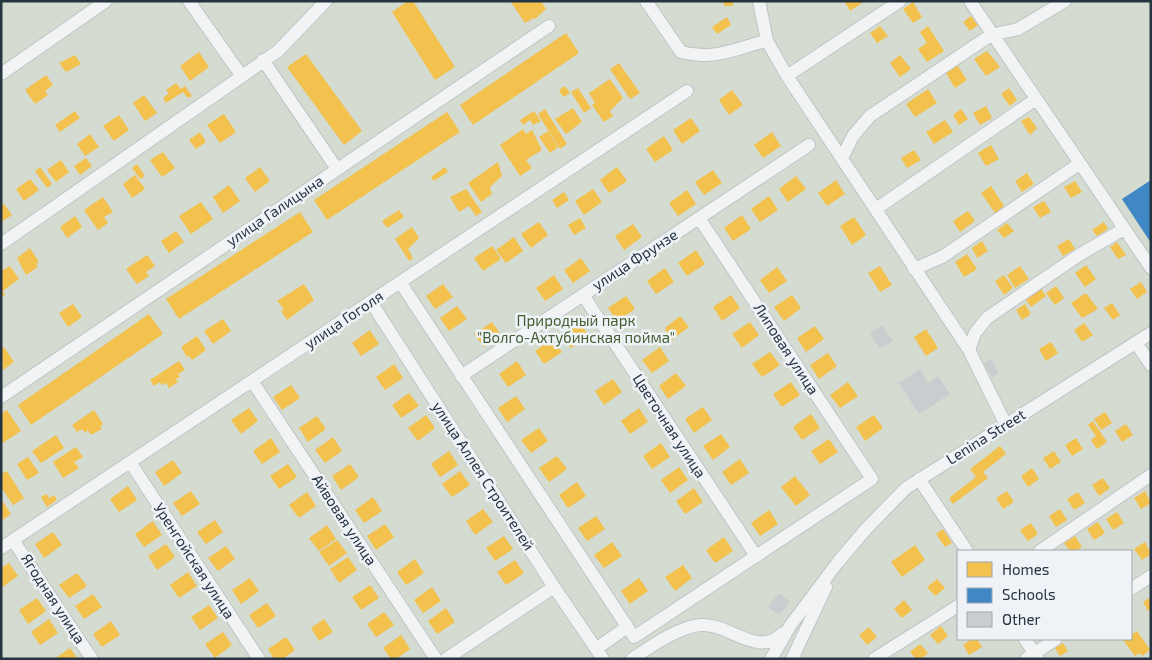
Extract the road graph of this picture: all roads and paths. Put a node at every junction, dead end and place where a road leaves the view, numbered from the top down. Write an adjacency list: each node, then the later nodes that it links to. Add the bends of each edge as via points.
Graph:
1 (106, 1): 13 (street)
2 (189, 1): 14 (street)
3 (326, 1): 12 (street, via 278,51)
4 (646, 1): 11 (street, via 681,52 712,56)
5 (759, 1): 11 (street)
6 (900, 1): 15 (street)
7 (970, 1): 10 (street)
8 (1065, 1): 10 (street, via 1018,29)
9 (549, 26): 21 (street, улица Галицына)
10 (991, 35): 17 (street); 19 (street, via 870,116 853,136)
11 (767, 41): 15 (street)
12 (264, 60): 14 (street); 21 (street)
13 (1, 74)
14 (241, 75): 25 (street)
15 (787, 76): 19 (street)
16 (687, 91): 28 (street, улица Гоголя)
17 (1036, 100): 20 (street); 22 (street)
18 (809, 145): 23 (street, улица Фрунзе)
19 (842, 158): 22 (street)
20 (1079, 164): 24 (street); 27 (street, via 956,247)
21 (337, 169): 37 (street, улица Галицына)
22 (876, 209): 27 (street)
23 (700, 218): 29 (street, улица Фрунзе); 46 (street, Липовая улица, via 872,479)
24 (1124, 228): 26 (street); 33 (street, via 987,318 975,333)
25 (1, 244)
26 (1151, 268)
27 (914, 269): 33 (street)
28 (400, 282): 30 (street, улица Гоголя); 35 (street)
29 (583, 295): 35 (street, улица Фрунзе); 46 (street, Цветочная улица)
30 (371, 302): 36 (street, улица Гоголя); 49 (street, улица Аллея Строителей)
31 (1151, 333): 32 (street, Lenina Street)
32 (1136, 343): 34 (street); 38 (street, Lenina Street)
33 (969, 350): 38 (street)
34 (1151, 365)
35 (461, 376): 53 (street)
36 (252, 381): 39 (street, улица Гоголя); 61 (street, Айвовая улица)
37 (1, 397)
38 (1006, 425): 41 (street, Lenina Street)
39 (130, 462): 42 (street, улица Гоголя); 60 (street, Уренгойская улица)
40 (1151, 475): 45 (street)
41 (919, 479): 44 (street); 47 (street, Lenina Street, via 906,488)
42 (13, 540): 43 (street, улица Гоголя); 59 (street, Ягодная улица)
43 (1, 548)
44 (966, 550)
45 (1041, 550)
46 (756, 556): 53 (street, via 634,637)
47 (838, 562): 52 (street); 64 (street)
48 (1151, 576): 50 (street)
49 (554, 587): 56 (street, улица Аллея Строителей); 62 (street)
50 (1132, 588)
51 (957, 607): 65 (street)
52 (790, 626): 58 (street, via 778,639 766,644 741,638 718,626 690,626); 63 (street)
53 (627, 627): 56 (street)
54 (1025, 640): 57 (street)
55 (1055, 640): 57 (street)
56 (600, 654)
57 (1033, 657)
58 (636, 658)
59 (92, 659)
60 (259, 659)
61 (436, 659)
62 (446, 659)
63 (771, 659)
64 (792, 659)
65 (874, 659)

